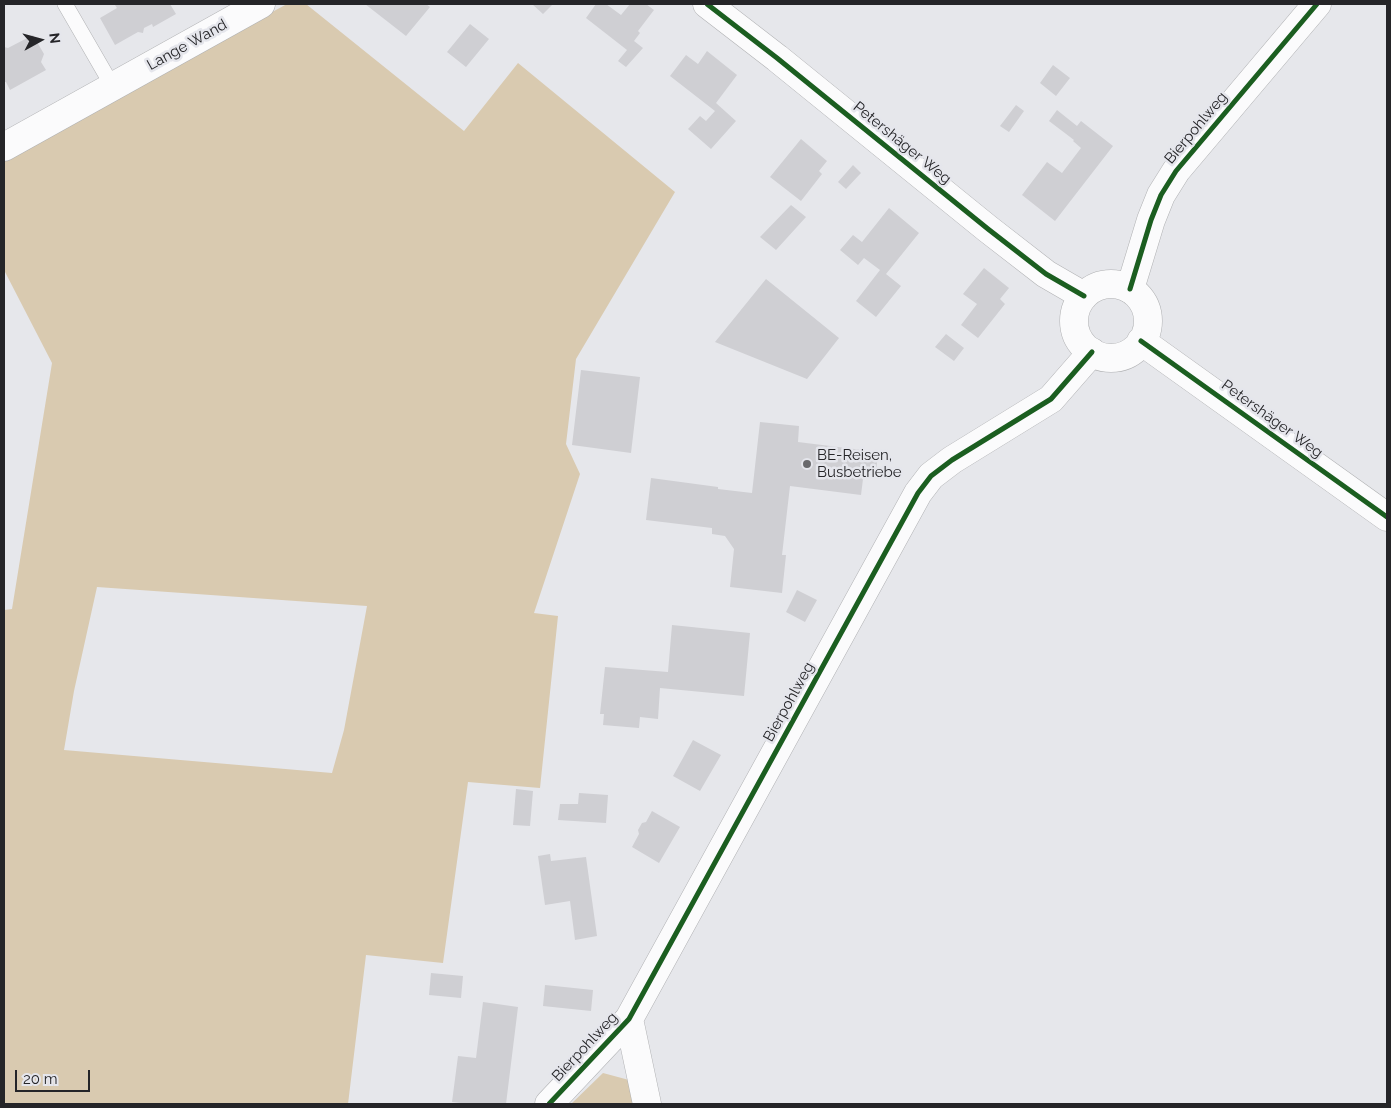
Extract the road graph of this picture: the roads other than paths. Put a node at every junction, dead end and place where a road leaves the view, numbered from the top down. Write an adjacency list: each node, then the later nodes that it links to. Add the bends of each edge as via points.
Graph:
1 (64, 4): 5 (lane)
2 (261, 4): 5 (street, Lange Wand)
3 (707, 4): 8 (street, Petershäger Weg, via 1046,274)
4 (1317, 4): 7 (street, Bierpohlweg, via 1176,171 1161,194)
5 (112, 87): 6 (street, Lange Wand)
6 (4, 147)
7 (1130, 289): 8 (street, via 1108,284); 9 (street, via 1142,300 1146,310 1148,321)
8 (1084, 296): 10 (street, via 1076,309 1074,323 1082,343)
9 (1142, 341): 10 (street, via 1119,357); 11 (street, Petershäger Weg)
10 (1092, 352): 12 (street, Bierpohlweg, via 1051,399 952,460 931,476 918,493)
11 (1387, 517)
12 (629, 1019): 13 (street, Bierpohlweg); 14 (street)
13 (549, 1104)
14 (647, 1104)

